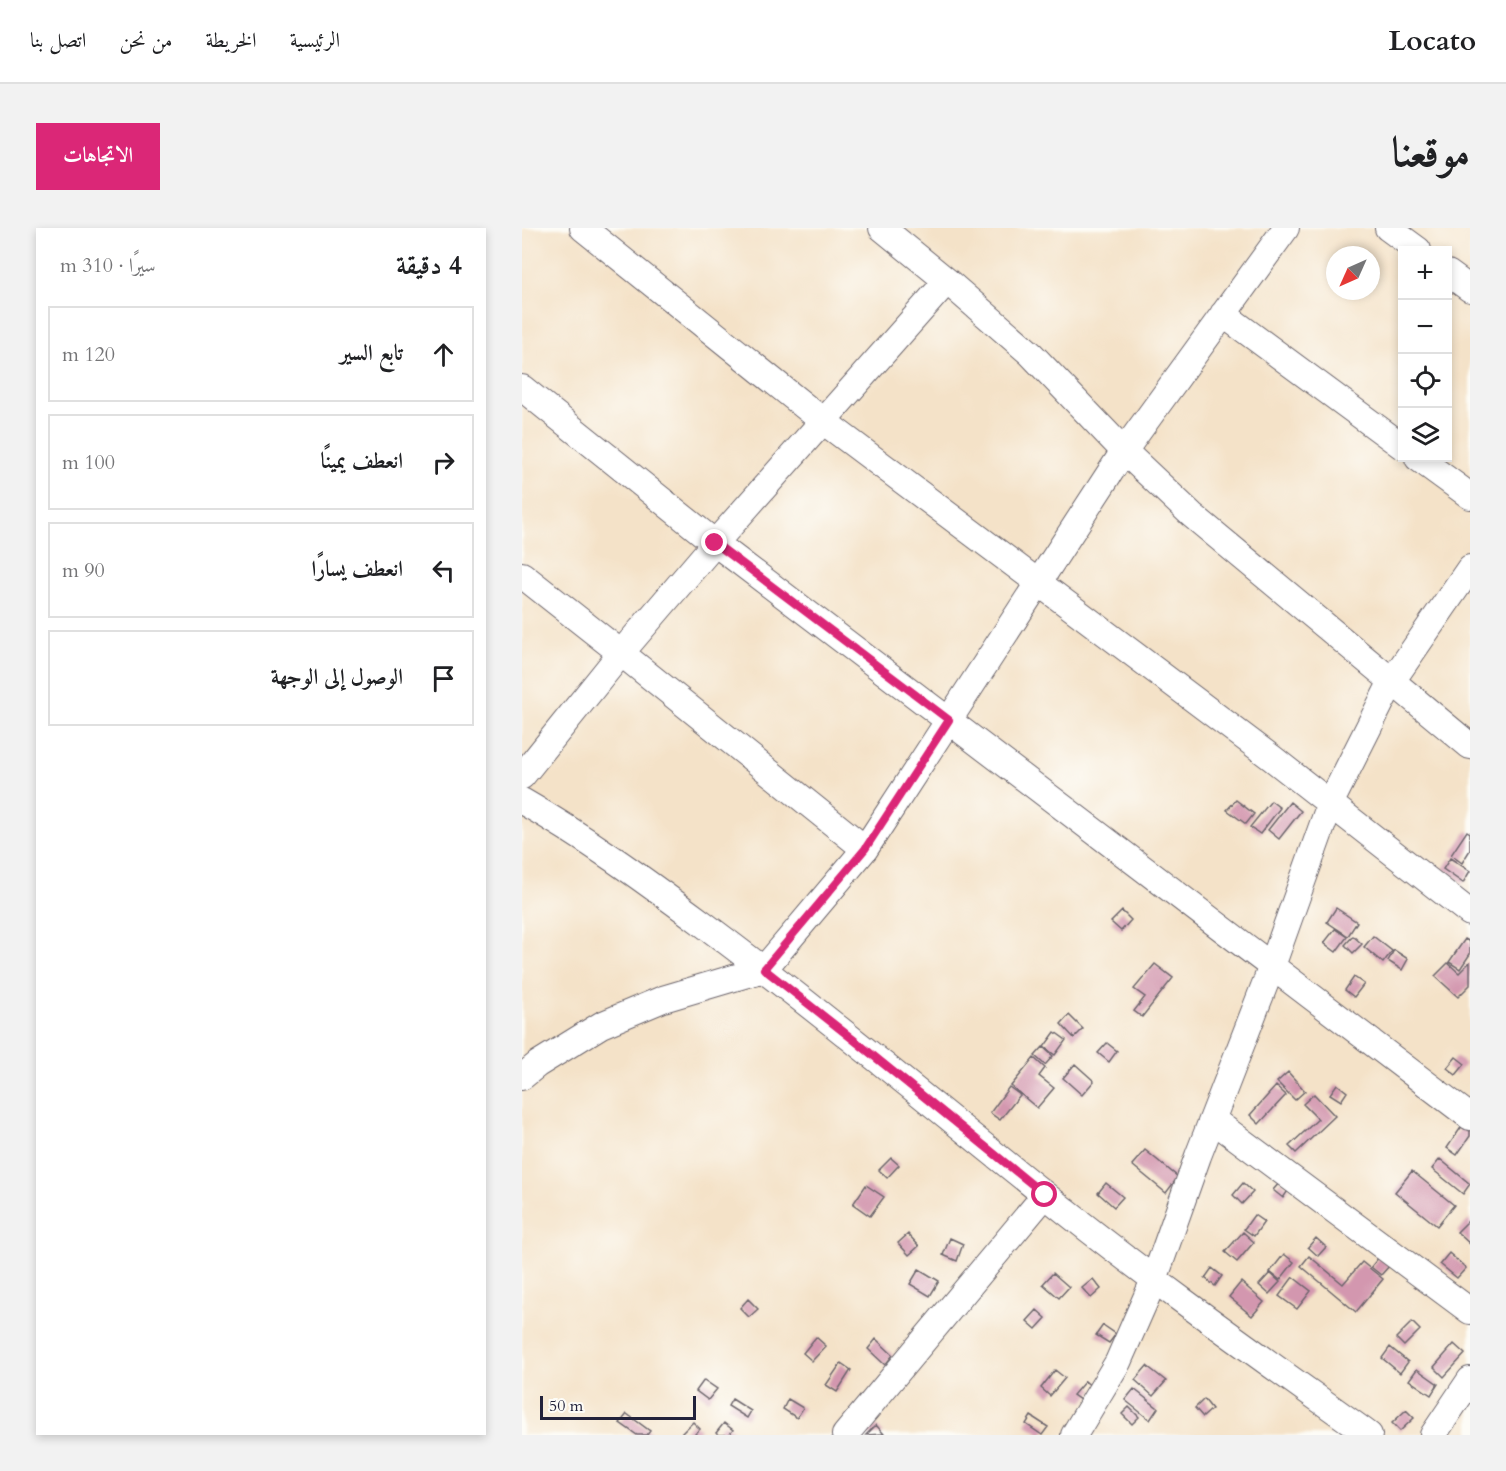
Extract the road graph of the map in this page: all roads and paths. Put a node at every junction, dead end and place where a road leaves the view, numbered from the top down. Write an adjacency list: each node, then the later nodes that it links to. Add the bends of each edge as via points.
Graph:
1 (583, 228): 11 (street)
2 (882, 228): 7 (street)
3 (1286, 228): 9 (street)
4 (1388, 228): 5 (street)
5 (1413, 246)
6 (1452, 276): 8 (street)
7 (947, 281): 11 (street); 13 (street, via 1030,354)
8 (1470, 289)
9 (1223, 314): 12 (street); 13 (street)
10 (522, 388): 16 (street)
11 (823, 421): 16 (street); 19 (street)
12 (1398, 443)
13 (1124, 451): 19 (street); 21 (street, via 1192,515)
14 (1423, 462): 15 (street)
15 (1470, 496)
16 (715, 543): 20 (street); 22 (street)
17 (1470, 568): 21 (street)
18 (522, 575): 20 (street)
19 (1037, 583): 22 (street); 26 (street)
20 (621, 653): 24 (street); 27 (street)
21 (1392, 681): 23 (street); 26 (street)
22 (949, 720): 27 (street); 29 (street)
23 (1470, 746)
24 (522, 776)
25 (522, 801): 30 (street, via 558,821)
26 (1330, 804): 28 (street); 29 (street)
27 (865, 849): 30 (street)
28 (1470, 913)
29 (1272, 966): 32 (street); 33 (street)
30 (764, 969): 31 (street, via 663,999 601,1025); 34 (street)
31 (522, 1077)
32 (1470, 1118)
33 (1213, 1120): 35 (street); 36 (street)
34 (1045, 1195): 35 (street); 38 (street)
35 (1154, 1280): 39 (street, via 1118,1362); 40 (street)
36 (1470, 1311)
37 (1470, 1380): 41 (street)
38 (845, 1435)
39 (1074, 1435)
40 (1368, 1435)
41 (1433, 1435)

